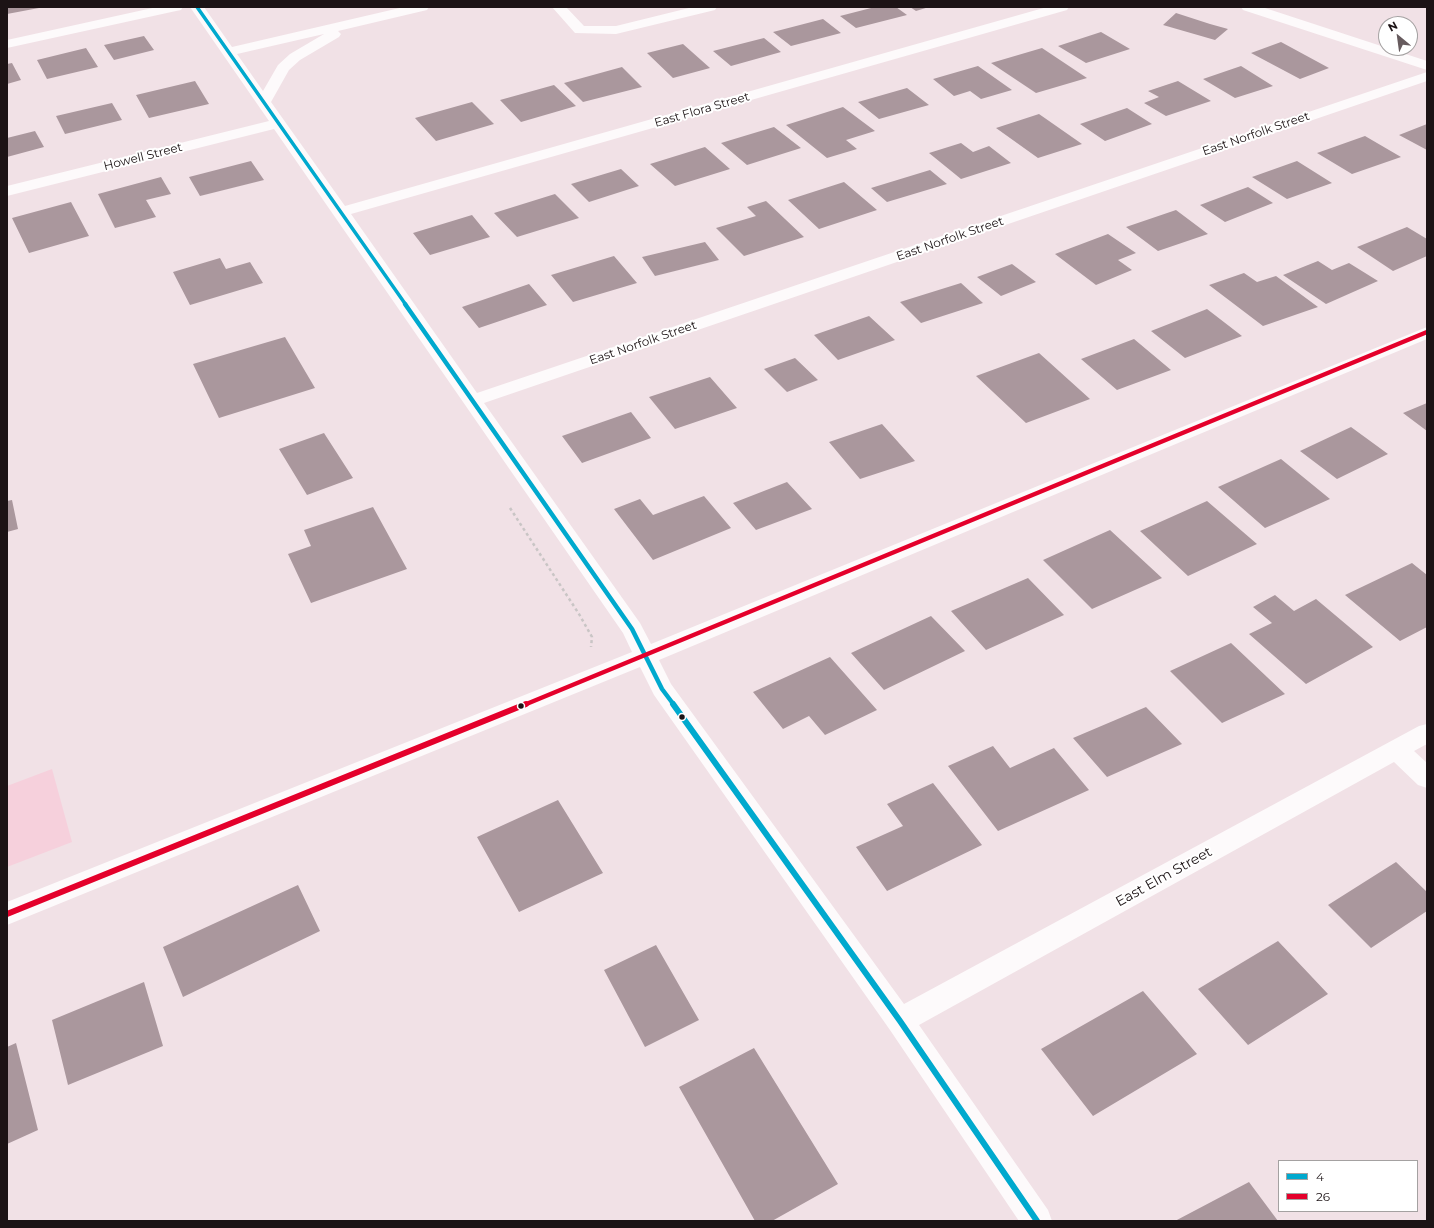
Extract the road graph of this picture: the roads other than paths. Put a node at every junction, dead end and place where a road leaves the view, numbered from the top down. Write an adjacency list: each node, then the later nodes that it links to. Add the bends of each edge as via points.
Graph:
1 (176, 7): 9 (street)
2 (197, 7): 10 (street)
3 (422, 7): 8 (street)
4 (559, 7): 5 (street, via 580,30 616,30)
5 (710, 7)
6 (1062, 7): 16 (street, East Flora Street)
7 (1248, 7): 11 (street)
8 (351, 24): 10 (street); 13 (street, via 295,57 283,68)
9 (7, 44)
10 (229, 52): 13 (street)
11 (1427, 66)
12 (1427, 76): 18 (street, East Norfolk Street)
13 (264, 102): 14 (street)
14 (278, 123): 15 (street, Howell Street); 16 (street)
15 (7, 191)
16 (341, 212): 18 (street)
17 (1427, 332): 19 (street)
18 (472, 401): 19 (street, via 632,629)
19 (645, 656): 23 (street); 24 (street, via 662,689)
20 (1427, 733): 21 (street, East Elm Street)
21 (1397, 750): 22 (street); 24 (street, East Elm Street)
22 (1427, 778)
23 (7, 914)
24 (900, 1021): 25 (street)
25 (1037, 1221)

